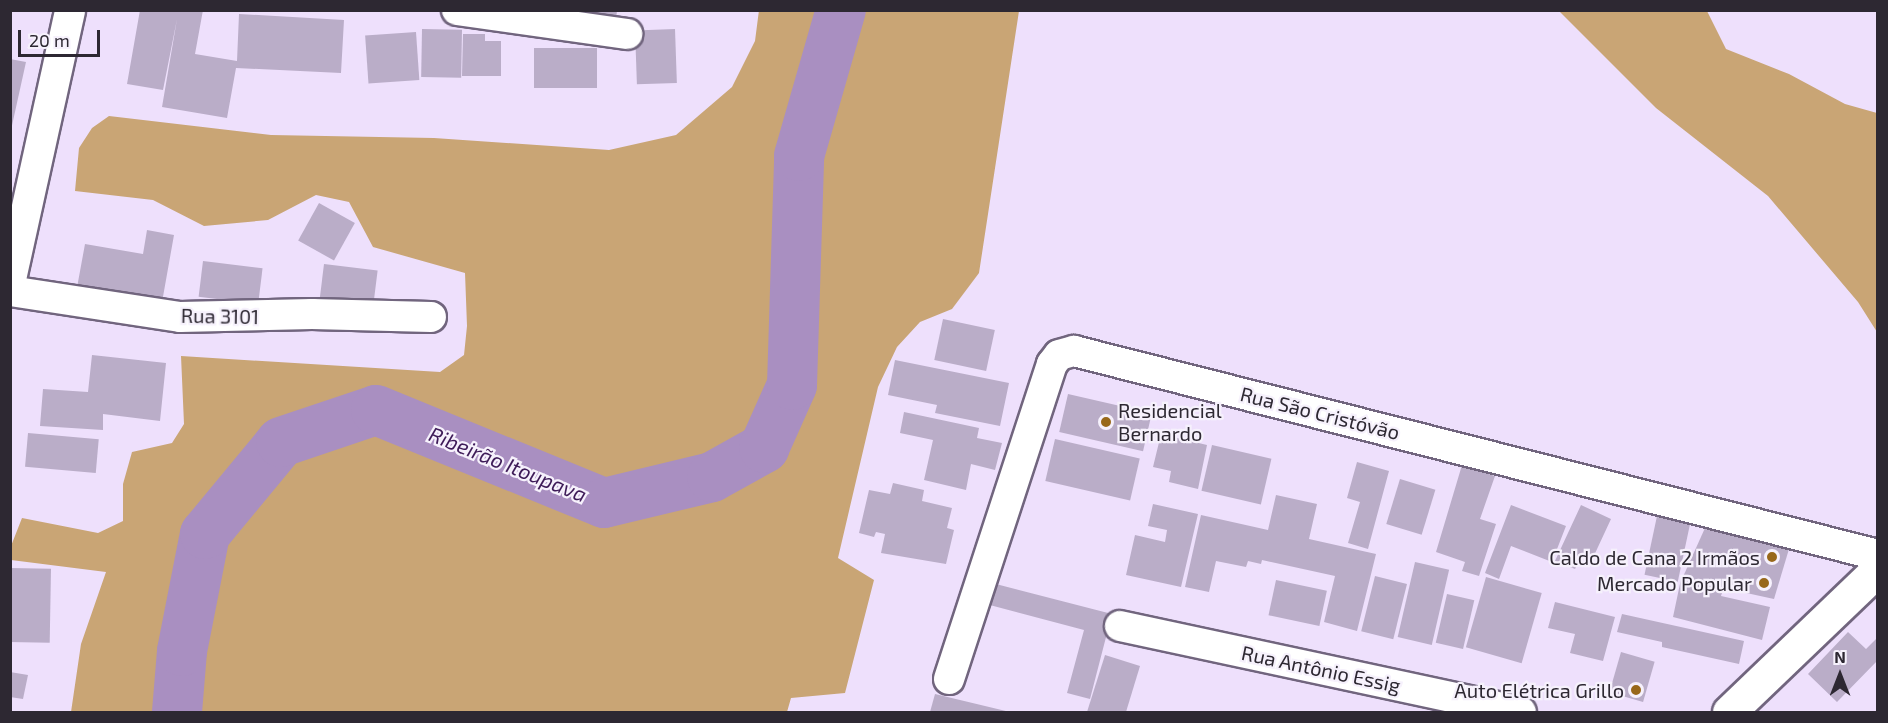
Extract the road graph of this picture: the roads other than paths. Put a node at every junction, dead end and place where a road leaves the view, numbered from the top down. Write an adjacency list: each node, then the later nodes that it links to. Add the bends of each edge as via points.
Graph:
1 (70, 10): 4 (street)
2 (457, 10): 3 (street)
3 (627, 34)
4 (10, 284)
5 (10, 291): 6 (street, Rua 3101, via 180,317)
6 (431, 317)
7 (1878, 555): 10 (street, Rua São Cristóvão, via 1074,351 1059,356 1052,364)
8 (1878, 569): 12 (main road)
9 (1120, 626): 11 (street, Rua Antônio Essig)
10 (949, 679)
11 (1521, 712)
12 (1729, 712)

